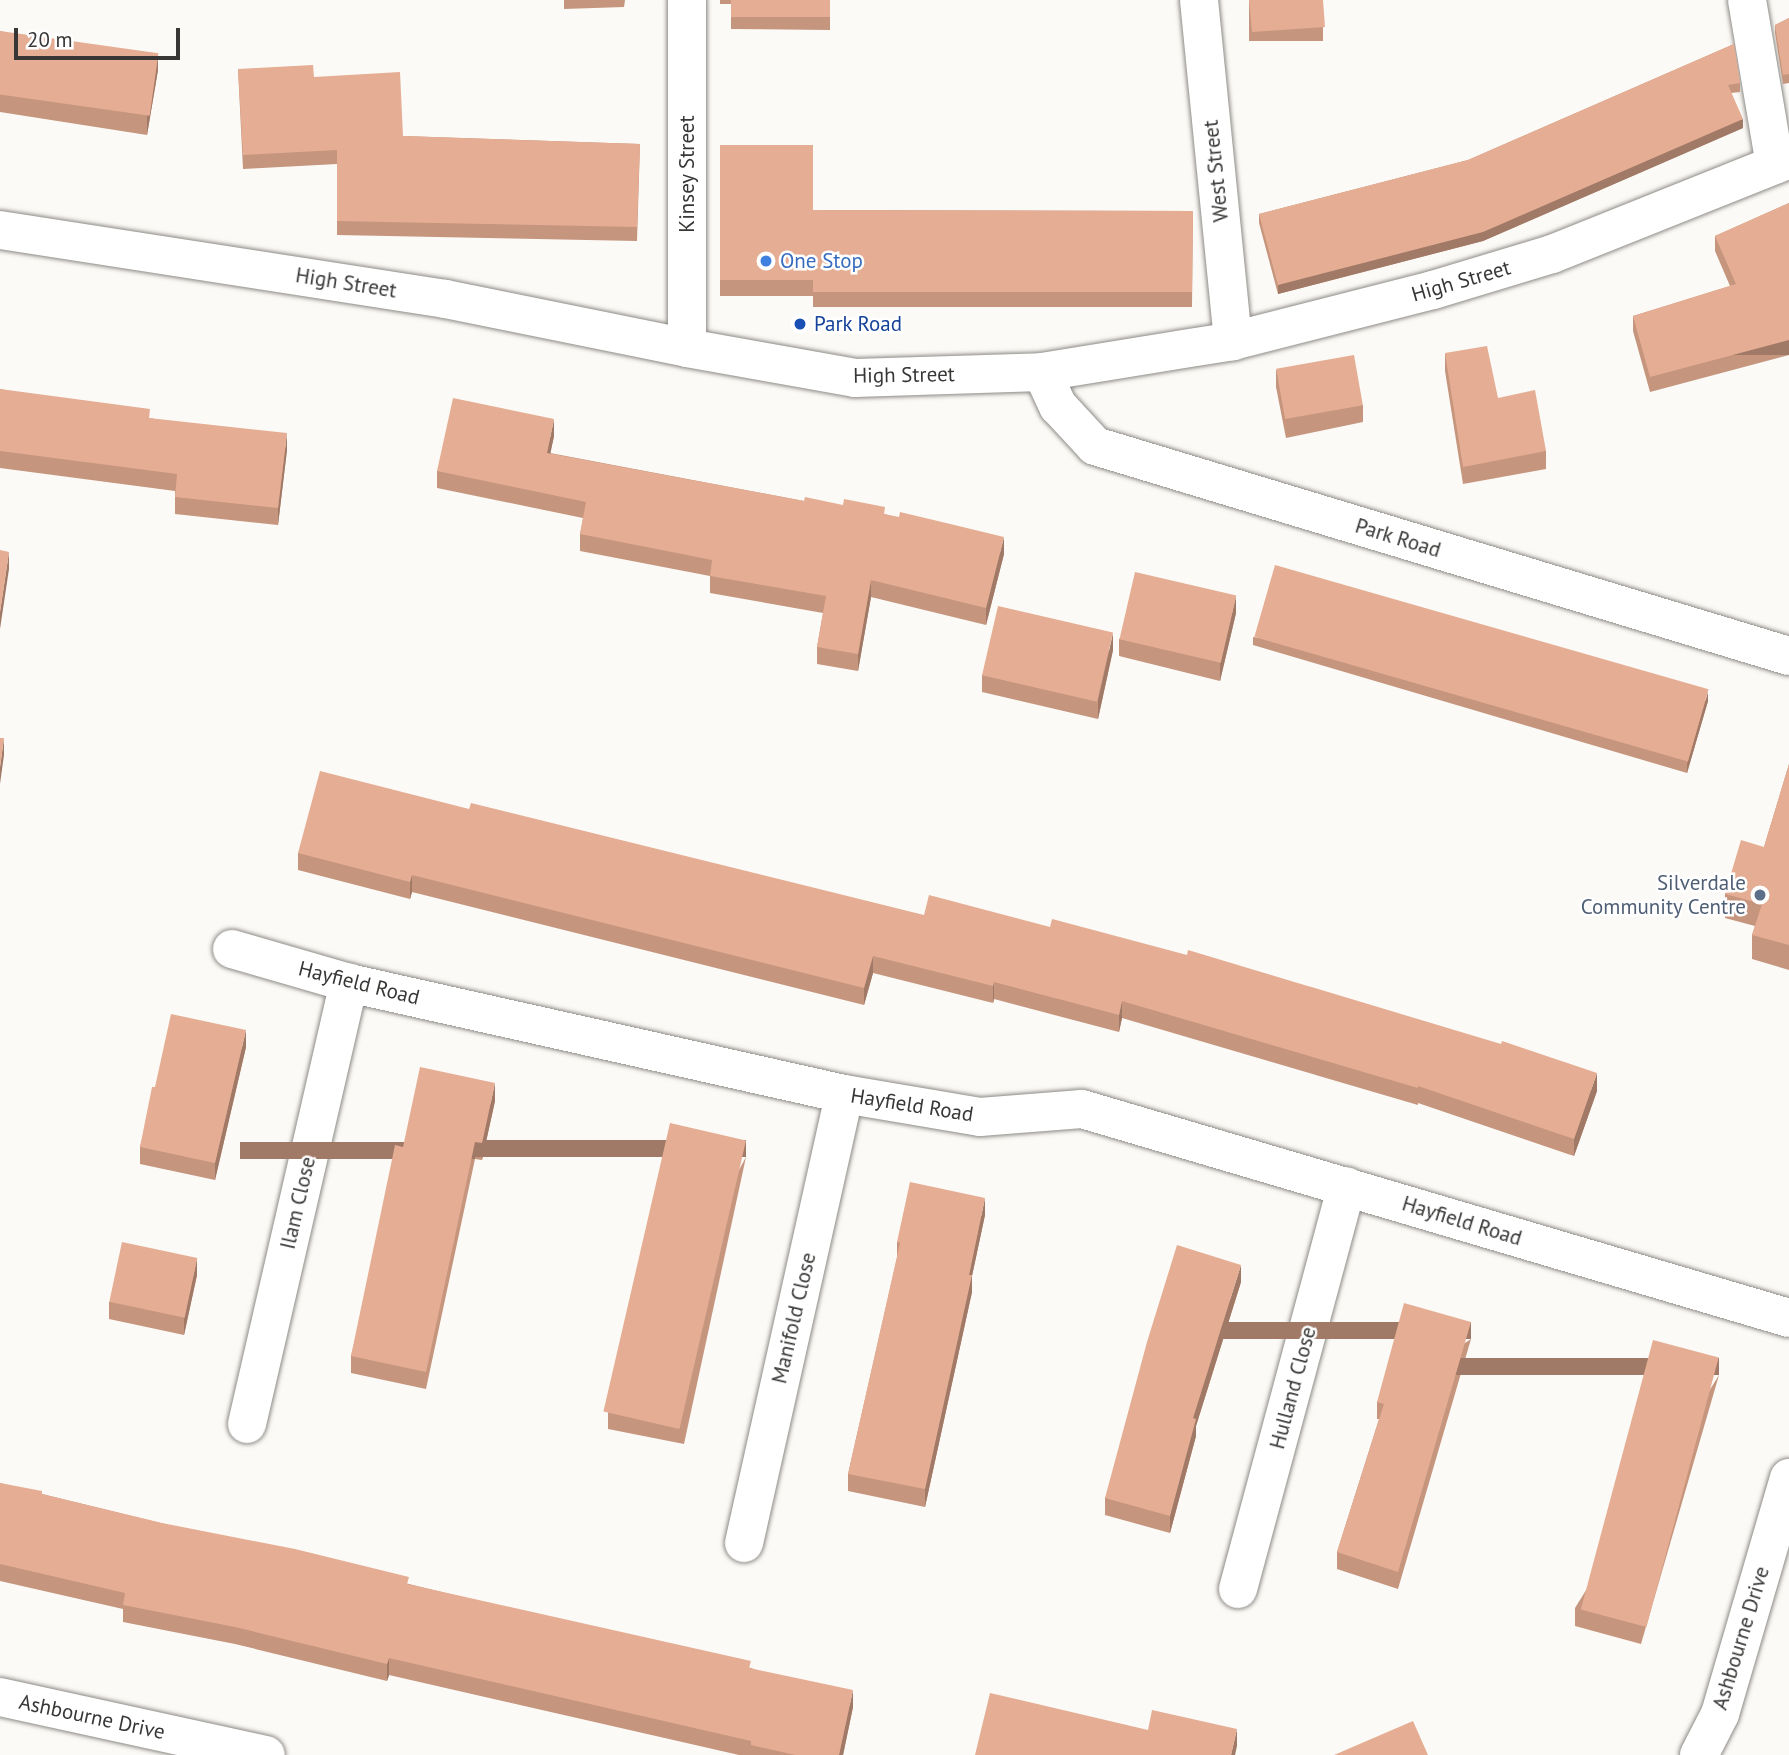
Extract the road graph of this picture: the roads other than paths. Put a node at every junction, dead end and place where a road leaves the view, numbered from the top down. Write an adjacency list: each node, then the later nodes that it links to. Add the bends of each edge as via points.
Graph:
1 (687, 0): 7 (street, Kinsey Street)
2 (1199, 0): 6 (street, West Street)
3 (1747, 0): 4 (street)
4 (1782, 162): 6 (street, High Street, via 1552,254)
5 (0, 230): 7 (street, High Street, via 445,299)
6 (1233, 341): 8 (street, High Street)
7 (687, 348): 8 (street, High Street, via 855,378)
8 (1042, 372): 9 (street, Park Road, via 1058,406 1096,446)
9 (1789, 656)
10 (232, 949): 11 (street, Hayfield Road)
11 (349, 983): 12 (street, Hayfield Road); 15 (street, Ilam Close)
12 (844, 1094): 13 (street, Hayfield Road, via 980,1116 1082,1109); 17 (street, Manifold Close)
13 (1347, 1186): 14 (street, Hayfield Road); 18 (street, Hulland Close)
14 (1789, 1318)
15 (247, 1424)
16 (1789, 1478): 22 (street, Ashbourne Drive, via 1720,1714)
17 (744, 1543)
18 (1238, 1589)
19 (0, 1697): 20 (street, Ashbourne Drive)
20 (179, 1745): 21 (street, Ashbourne Drive)
21 (265, 1755)
22 (1699, 1755)

